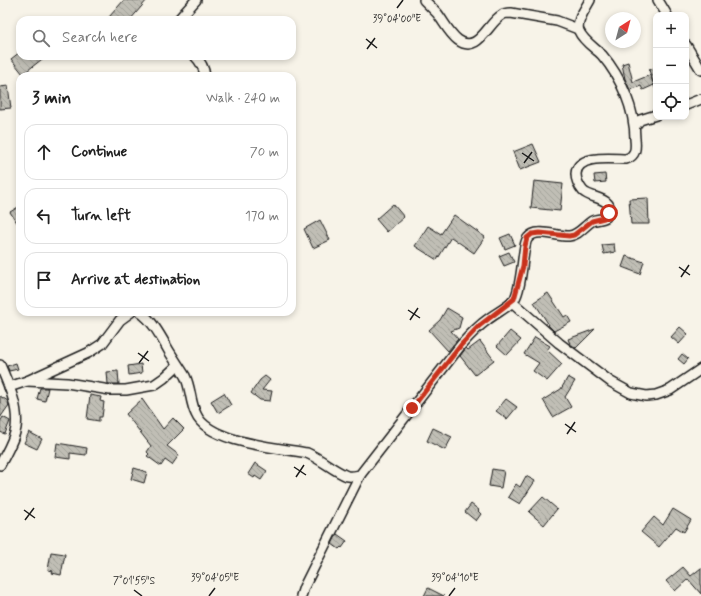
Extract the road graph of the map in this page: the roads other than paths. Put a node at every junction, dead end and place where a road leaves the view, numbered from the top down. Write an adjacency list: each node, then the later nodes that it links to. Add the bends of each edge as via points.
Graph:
1 (196, 0): 6 (street)
2 (424, 0): 7 (street, via 454,36 466,44 476,42 498,17 511,13 557,21)
3 (590, 0): 7 (street)
4 (658, 0): 5 (street)
5 (665, 12)
6 (182, 16)
7 (578, 29): 15 (street, via 608,62 631,108)
8 (688, 48): 10 (street)
9 (199, 60): 11 (street)
10 (701, 70)
11 (205, 72)
12 (701, 99): 13 (street)
13 (689, 104)
14 (653, 116): 15 (street, via 640,120)
15 (635, 126): 16 (street, via 636,150 631,158 590,159 576,171 578,184 582,190 607,202 607,216 592,221 574,235 540,233 527,238 519,286)
16 (512, 302): 21 (street, via 559,343 611,382 631,393 656,395 670,390); 25 (street, via 479,326 461,345)
17 (126, 316): 22 (street, via 96,348)
18 (146, 316): 20 (street)
19 (0, 365): 23 (street)
20 (177, 366): 22 (street, via 152,386 126,390 67,383); 25 (street, via 185,376 196,415 212,431 247,442 307,452 346,475)
21 (701, 369)
22 (26, 382): 23 (street)
23 (9, 387): 24 (street, via 16,429)
24 (0, 465)
25 (360, 475): 26 (street)
26 (301, 596)

